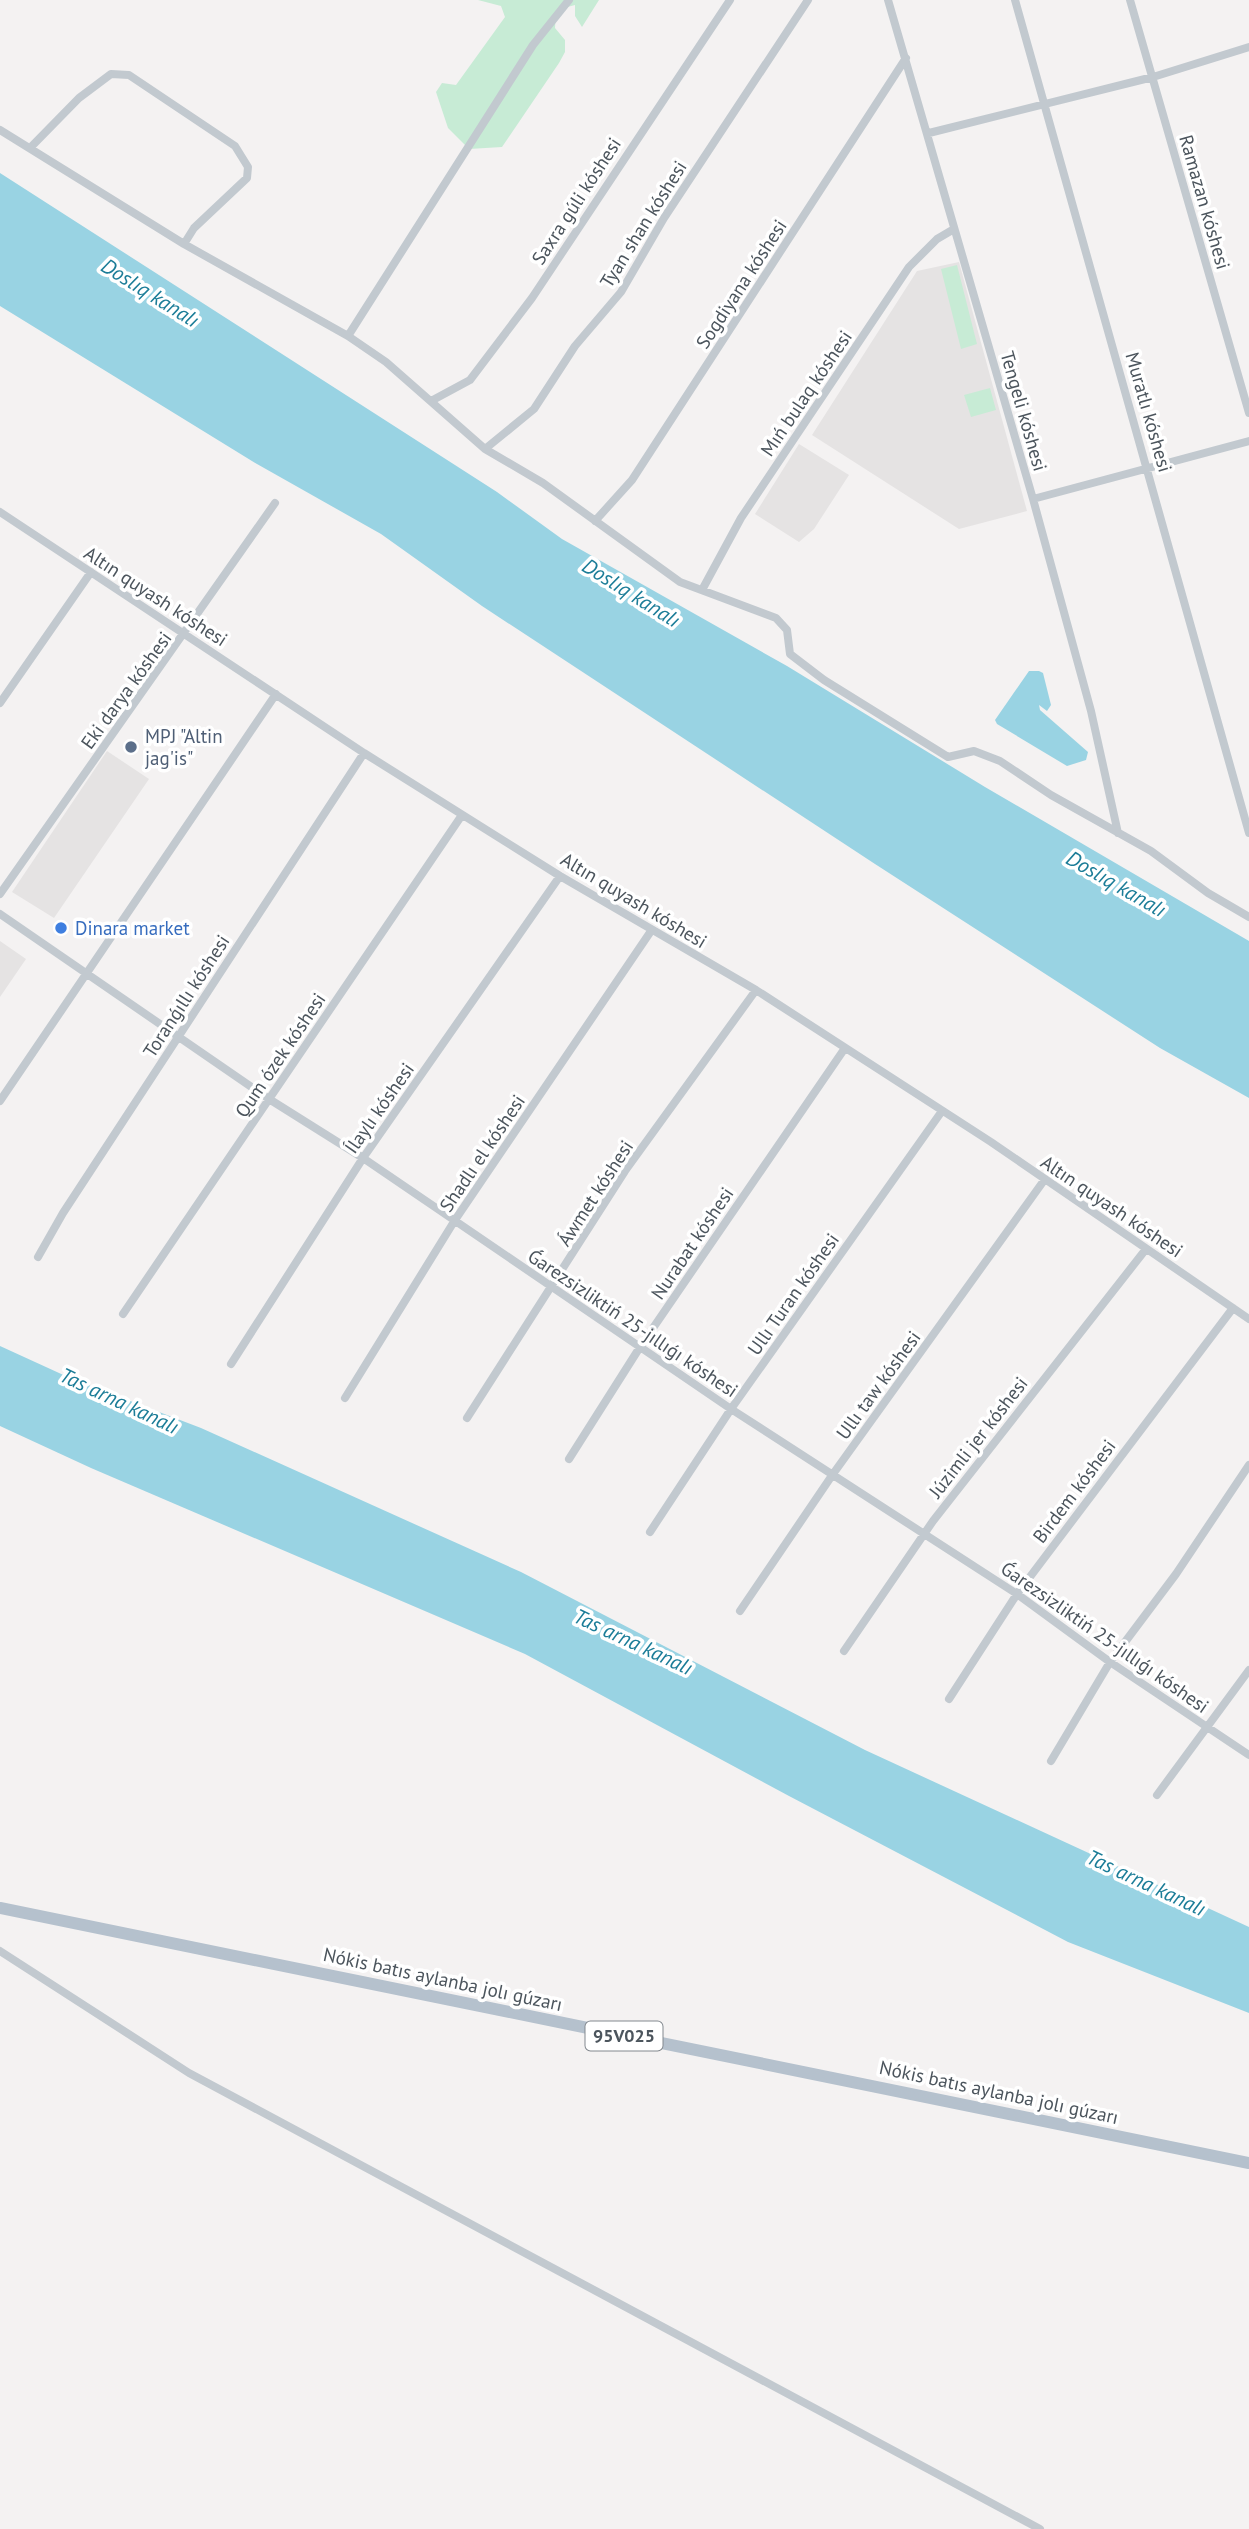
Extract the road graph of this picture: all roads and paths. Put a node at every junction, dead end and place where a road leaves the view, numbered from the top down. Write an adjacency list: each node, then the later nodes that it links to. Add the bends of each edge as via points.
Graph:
1 (569, 0): 16 (street, via 533,45)
2 (730, 0): 17 (street, Saxra gúli kóshesi, via 532,298 470,380)
3 (808, 0): 20 (street, Tyan shan kóshesi, via 664,218 621,292 575,346 534,409)
4 (888, 0): 8 (street, Tengeli kóshesi)
5 (1015, 0): 10 (street, Muratlı kóshesi)
6 (1130, 0): 9 (street, Ramazan kóshesi)
7 (1249, 47): 9 (street)
8 (906, 58): 12 (street, Tengeli kóshesi); 25 (street, Sogdiyana kóshesi, via 632,481)
9 (1153, 77): 10 (street); 18 (street, Ramazan kóshesi)
10 (1044, 105): 12 (street); 21 (street, Muratlı kóshesi)
11 (0, 130): 13 (street)
12 (929, 133): 14 (street, Tengeli kóshesi)
13 (30, 148): 15 (street); 15 (street, via 79,98 111,74 130,75 235,146 248,167 247,178 194,228)
14 (954, 229): 22 (street, Tengeli kóshesi); 27 (street, Mıń bulaq kóshesi, via 909,267 741,518)
15 (184, 244): 16 (street)
16 (348, 336): 17 (street)
17 (431, 401): 20 (street)
18 (1249, 412)
19 (1249, 441): 21 (street)
20 (485, 449): 25 (street)
21 (1148, 467): 22 (street); 33 (street, Muratlı kóshesi)
22 (1033, 499): 34 (street, Tengeli kóshesi, via 1091,711)
23 (275, 503): 28 (street, Eki darya kóshesi)
24 (0, 512): 26 (street, Altın quyash kóshesi)
25 (595, 521): 27 (street, via 680,582)
26 (91, 572): 28 (street, Altın quyash kóshesi); 30 (street)
27 (702, 590): 34 (street, via 776,618 787,630 790,654 948,757 974,751 1000,761)
28 (186, 634): 29 (street, Altın quyash kóshesi); 36 (street, Eki darya kóshesi)
29 (276, 694): 31 (street, Altın quyash kóshesi); 40 (street)
30 (0, 703)
31 (364, 753): 32 (street, Altın quyash kóshesi); 42 (street, Toranǵıllı kóshesi)
32 (462, 815): 35 (street, Altın quyash kóshesi); 44 (street, Qum ózek kóshesi)
33 (1249, 833)
34 (1118, 834): 38 (street, via 1151,850)
35 (560, 876): 39 (street, Altın quyash kóshesi); 47 (street, Ílaylı kóshesi)
36 (0, 894)
37 (0, 914): 40 (street, Ǵarezsizliktiń 25-jıllıǵı kóshesi)
38 (1249, 917)
39 (651, 930): 41 (street, Altın quyash kóshesi); 49 (street, Shadlı el kóshesi)
40 (85, 975): 42 (street, Ǵarezsizliktiń 25-jıllıǵı kóshesi); 45 (street)
41 (756, 990): 43 (street, Altın quyash kóshesi); 52 (street, Áwmet kóshesi, via 625,1171)
42 (178, 1038): 44 (street, Ǵarezsizliktiń 25-jıllıǵı kóshesi); 51 (street, Toranǵıllı kóshesi)
43 (845, 1048): 46 (street, Altın quyash kóshesi); 56 (street, Nurabat kóshesi)
44 (269, 1099): 47 (street, Ǵarezsizliktiń 25-jıllıǵı kóshesi); 54 (street, Qum ózek kóshesi)
45 (0, 1101)
46 (942, 1111): 48 (street, Altın quyash kóshesi); 59 (street, Ullı Turan kóshesi)
47 (363, 1158): 49 (street, Ǵarezsizliktiń 25-jıllıǵı kóshesi); 57 (street, Ílaylı kóshesi)
48 (1045, 1179): 50 (street, Altın quyash kóshesi); 63 (street, Ullı taw kóshesi)
49 (455, 1220): 52 (street, Ǵarezsizliktiń 25-jıllıǵı kóshesi); 58 (street, Shadlı el kóshesi)
50 (1146, 1249): 53 (street, Altın quyash kóshesi); 65 (street, Júzimli jer kóshesi)
51 (38, 1257)
52 (553, 1287): 56 (street, Ǵarezsizliktiń 25-jıllıǵı kóshesi); 60 (street, Áwmet kóshesi)
53 (1233, 1308): 55 (street, Altın quyash kóshesi); 66 (street, Birdem kóshesi)
54 (123, 1314)
55 (1249, 1319)
56 (640, 1347): 59 (street, Ǵarezsizliktiń 25-jıllıǵı kóshesi); 61 (street, Nurabat kóshesi)
57 (231, 1364)
58 (345, 1398)
59 (731, 1409): 63 (street, Ǵarezsizliktiń 25-jıllıǵı kóshesi); 64 (street, Ullı Turan kóshesi)
60 (467, 1418)
61 (569, 1459)
62 (1249, 1465): 69 (street)
63 (833, 1474): 65 (street, Ǵarezsizliktiń 25-jıllıǵı kóshesi); 67 (street, Ullı taw kóshesi)
64 (649, 1532)
65 (925, 1532): 66 (street, Ǵarezsizliktiń 25-jıllıǵı kóshesi); 68 (street, Júzimli jer kóshesi)
66 (1017, 1594): 69 (street, Ǵarezsizliktiń 25-jıllıǵı kóshesi); 71 (street, Birdem kóshesi)
67 (740, 1612)
68 (844, 1651)
69 (1110, 1662): 72 (street, Ǵarezsizliktiń 25-jıllıǵı kóshesi); 74 (street)
70 (1249, 1670): 72 (street)
71 (949, 1699)
72 (1206, 1727): 73 (street, Ǵarezsizliktiń 25-jıllıǵı kóshesi); 75 (street)
73 (1249, 1755)
74 (1051, 1761)
75 (1157, 1794)
76 (0, 1908): 78 (main road, Nókis batıs aylanba jolı gúzarı / 95V025)
77 (0, 1951): 79 (street, via 189,2073)
78 (1249, 2163)
79 (1040, 2529)

